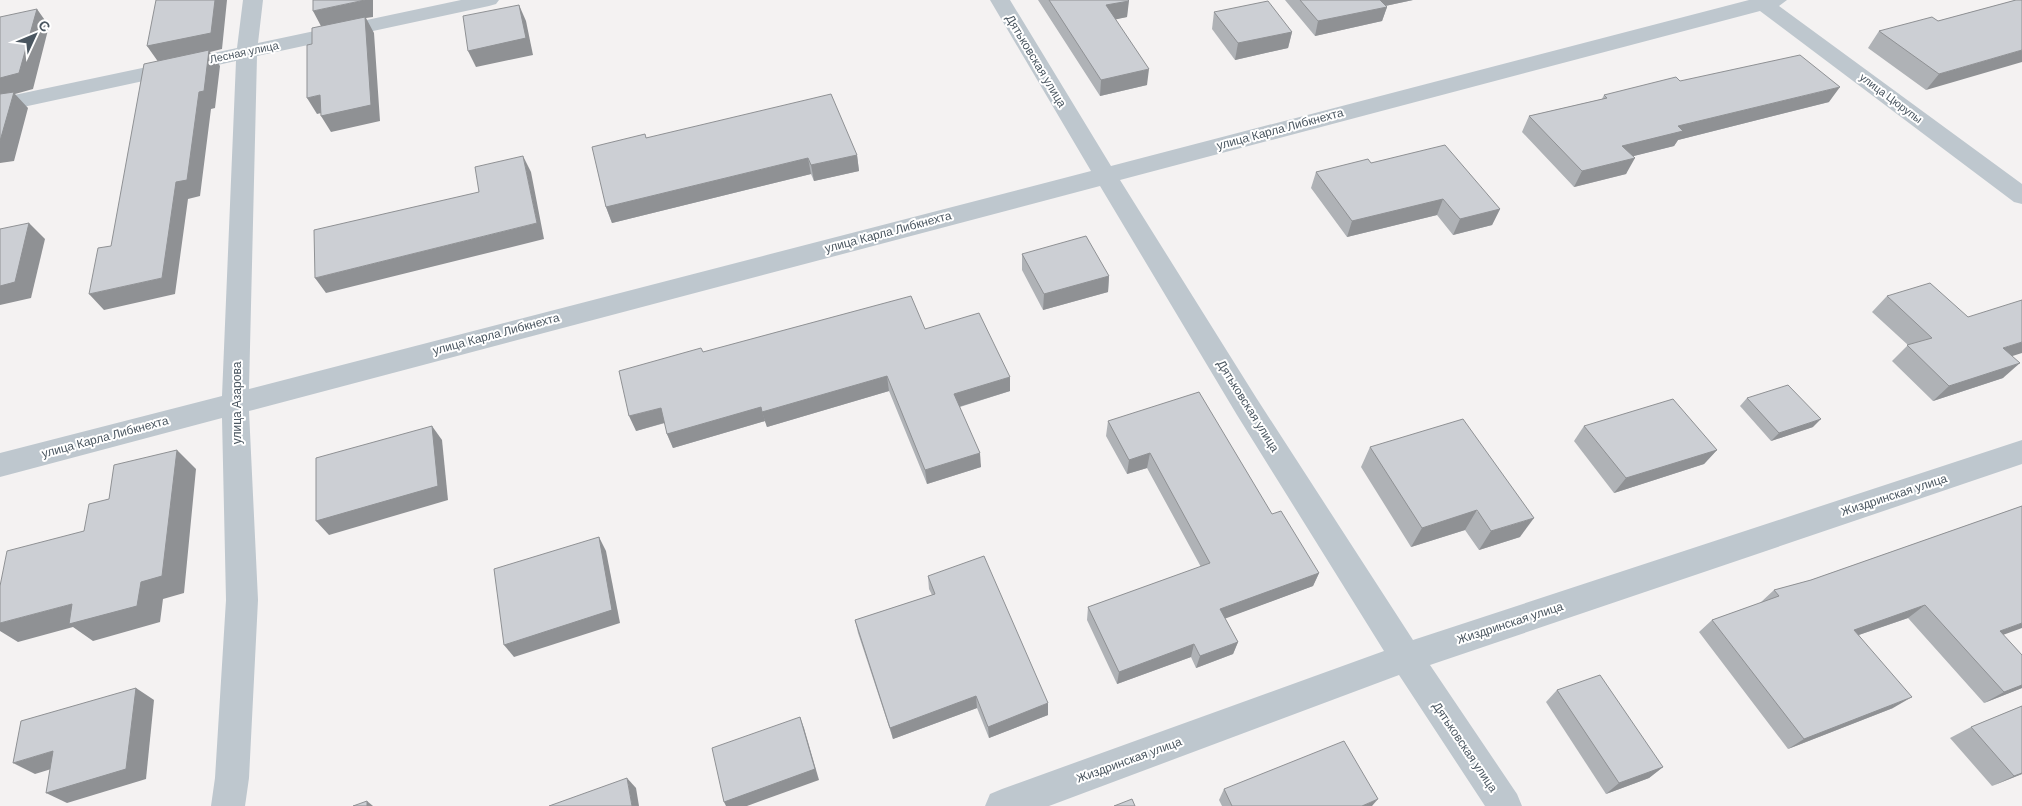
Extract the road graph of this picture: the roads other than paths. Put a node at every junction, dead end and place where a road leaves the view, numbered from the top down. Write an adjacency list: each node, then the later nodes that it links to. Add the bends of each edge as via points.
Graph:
1 (253, 0): 5 (street, улица Азарова)
2 (489, 0): 5 (street, Лесная улица)
3 (1000, 0): 7 (street, Дятьковская улица)
4 (1767, 1): 7 (street, улица Карла Либкнехта); 8 (street, улица Цюрупы)
5 (247, 52): 6 (street, Лесная улица); 9 (street, улица Азарова)
6 (0, 105)
7 (1104, 175): 9 (street, улица Карла Либкнехта); 12 (street, Дятьковская улица)
8 (2022, 196)
9 (235, 402): 11 (street, улица Карла Либкнехта); 13 (street, улица Азарова, via 242,600)
10 (2022, 452): 12 (street, Жиздринская улица)
11 (0, 465)
12 (1405, 658): 14 (street, Жиздринская улица); 15 (street, Дятьковская улица)
13 (228, 806)
14 (1002, 806)
15 (1505, 806)

